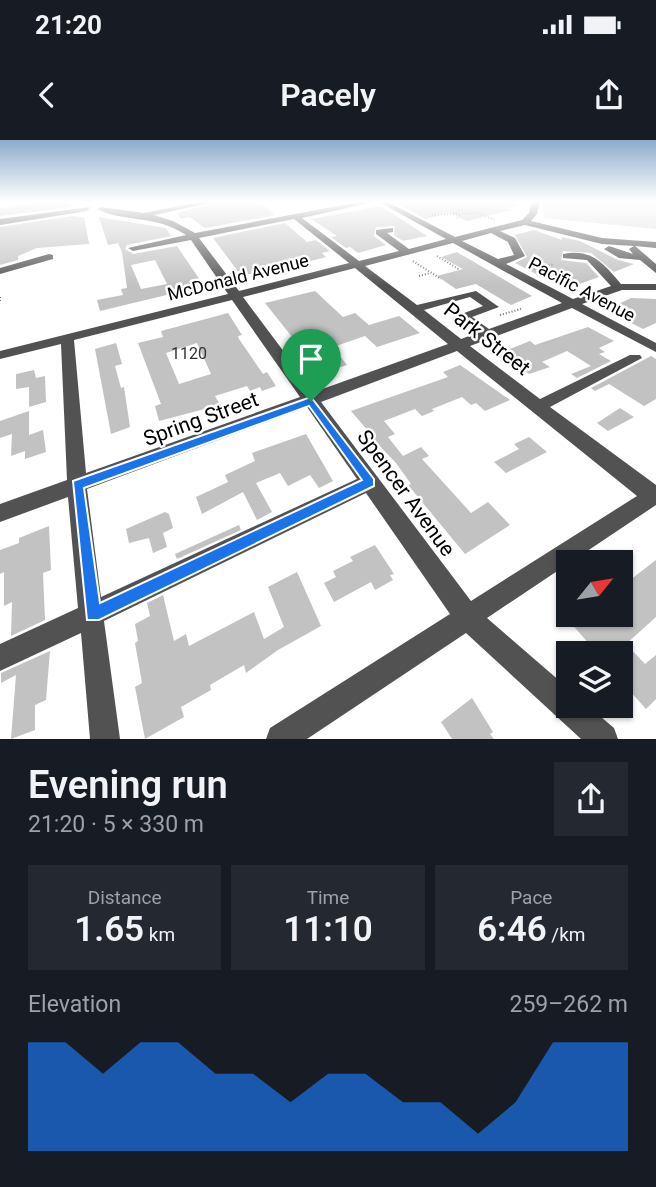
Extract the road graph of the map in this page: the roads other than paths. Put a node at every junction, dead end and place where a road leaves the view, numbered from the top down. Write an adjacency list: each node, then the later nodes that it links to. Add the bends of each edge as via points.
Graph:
1 (185, 230): 10 (street, Spencer Avenue)
2 (219, 230): 10 (street)
3 (313, 230): 22 (street, Park Street)
4 (390, 230): 17 (street, via 379,232)
5 (435, 230): 11 (street, Pacific Avenue)
6 (497, 230): 8 (street, McDonald Avenue)
7 (559, 230): 9 (street)
8 (493, 231): 11 (street, McDonald Avenue); 21 (street, via 512,240 520,256)
9 (563, 231): 12 (street); 13 (street, via 612,234)
10 (192, 235): 16 (street); 27 (street, Spencer Avenue)
11 (454, 240): 17 (street, McDonald Avenue); 21 (street, Pacific Avenue)
12 (602, 241): 13 (street); 20 (street, via 611,252)
13 (617, 243): 14 (street)
14 (629, 244): 15 (street); 20 (street)
15 (656, 245)
16 (133, 248)
17 (409, 256): 22 (street, McDonald Avenue)
18 (567, 256): 26 (street, via 581,252 590,256)
19 (49, 257): 24 (street)
20 (643, 257): 23 (street)
21 (496, 263): 28 (street, Pacific Avenue)
22 (357, 265): 27 (street, McDonald Avenue); 29 (street, Park Street)
23 (656, 270)
24 (0, 271)
25 (656, 287): 26 (street, Spring Street)
26 (618, 288): 28 (street, Spring Street)
27 (236, 295): 31 (street, McDonald Avenue); 36 (street, Spencer Avenue)
28 (572, 304): 30 (street, Spring Street); 33 (street, Pacific Avenue)
29 (415, 309): 30 (street, via 472,293 493,307 462,316); 32 (street, Park Street)
30 (480, 329): 32 (street, Spring Street)
31 (67, 338): 34 (street, McDonald Avenue); 39 (street)
32 (461, 344): 36 (street, Spring Street); 37 (street, Park Street)
33 (655, 347)
34 (0, 355)
35 (635, 358): 37 (street)
36 (311, 401): 38 (street, Spencer Avenue); 39 (street, Spring Street)
37 (539, 406): 40 (street, Park Street)
38 (370, 482): 42 (street); 43 (street, Spencer Avenue)
39 (77, 485): 41 (street, Spring Street); 42 (street)
40 (654, 495): 43 (street)
41 (0, 513)
42 (93, 614): 44 (street); 45 (street)
43 (468, 618): 46 (street); 47 (street, Spencer Avenue)
44 (0, 658)
45 (105, 739)
46 (281, 739)
47 (603, 739)

